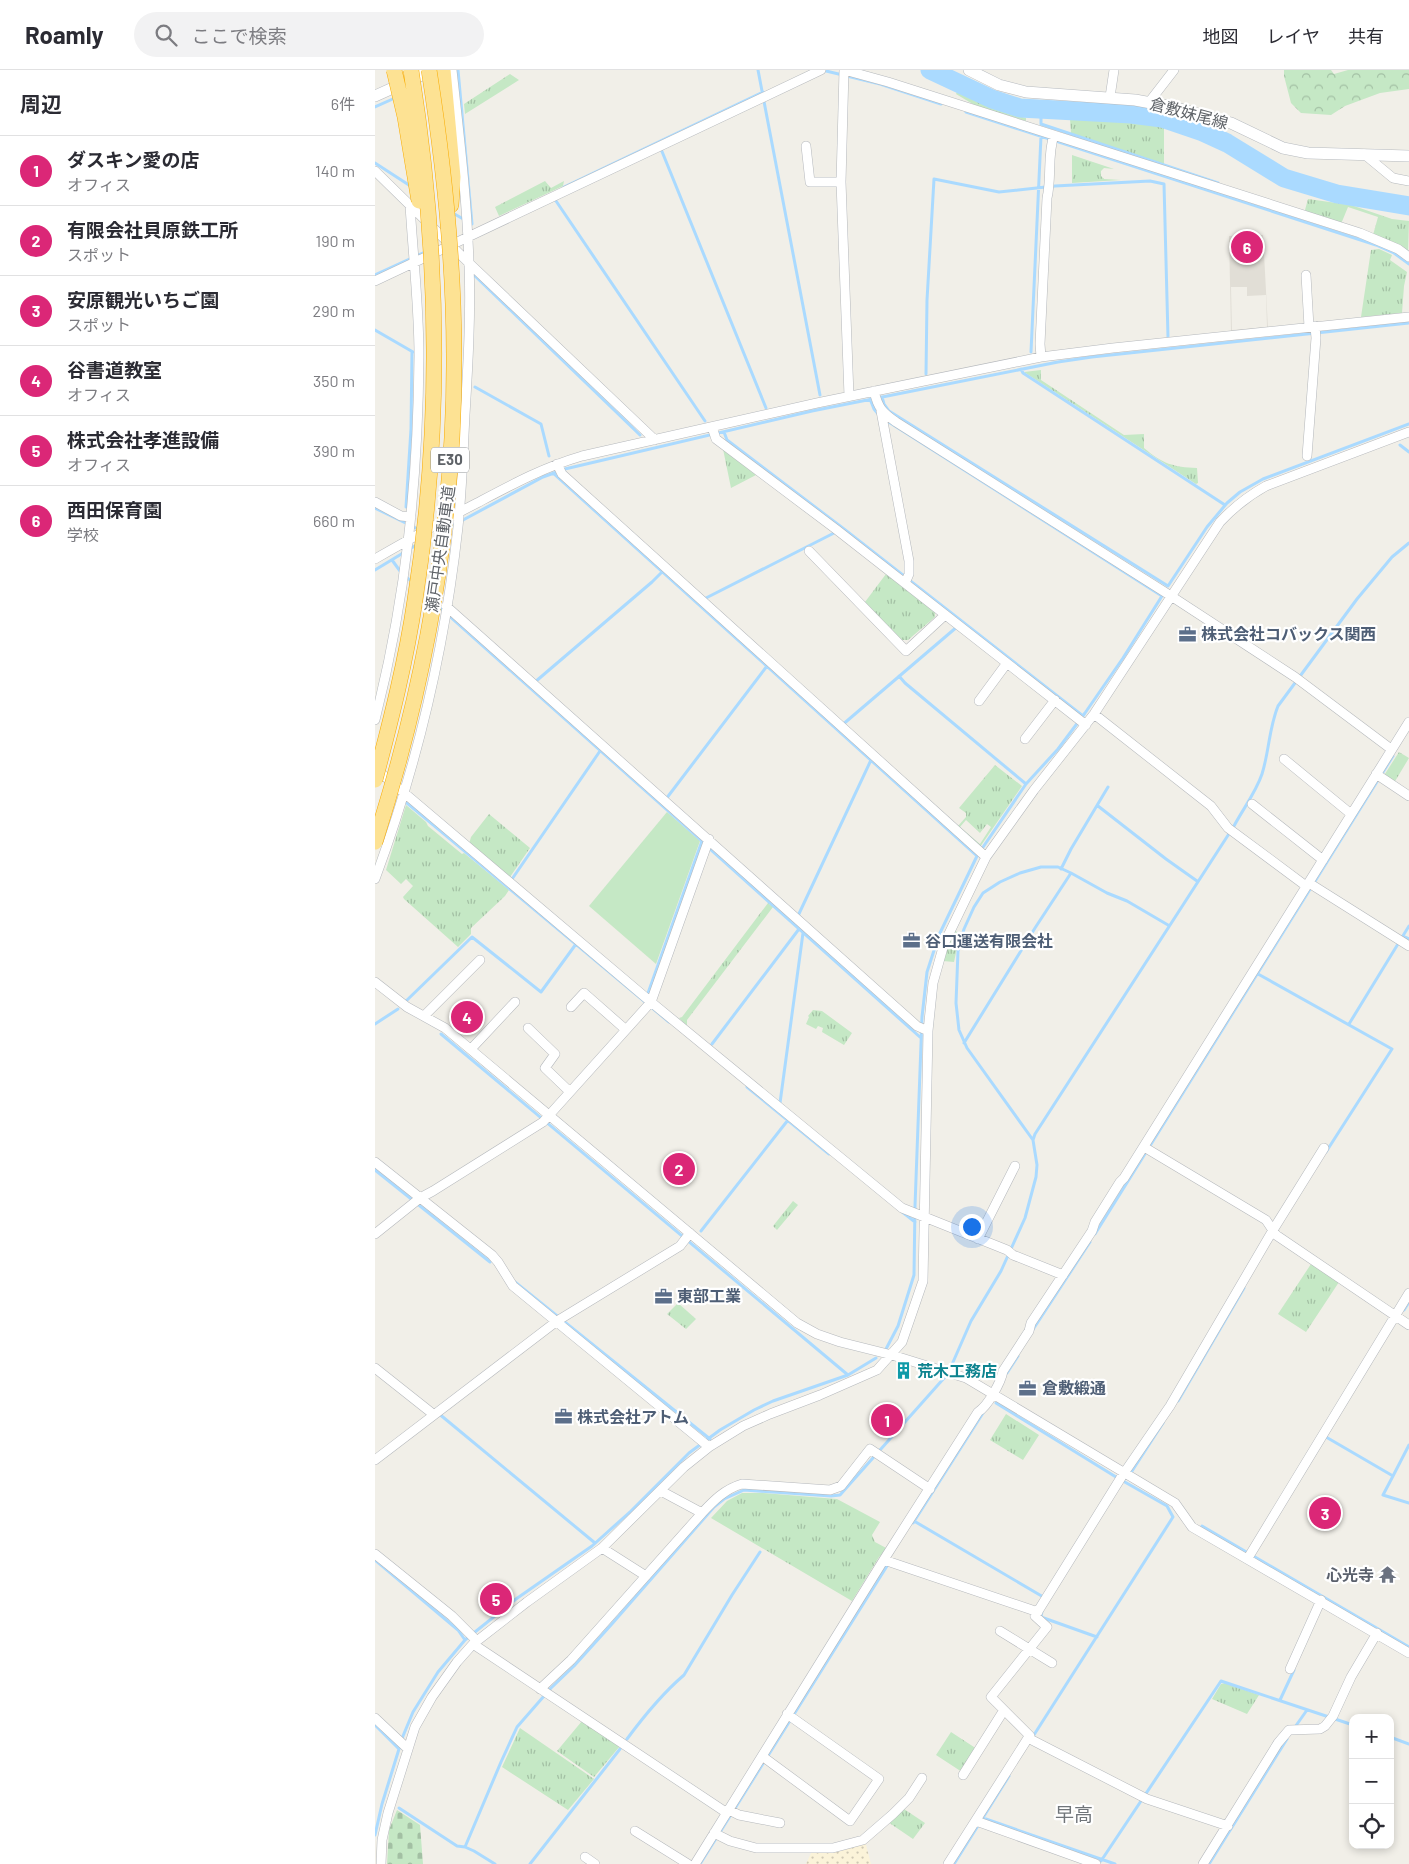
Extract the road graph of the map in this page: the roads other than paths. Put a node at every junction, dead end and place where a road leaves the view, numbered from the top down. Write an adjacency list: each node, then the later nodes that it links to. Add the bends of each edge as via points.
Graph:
1 (394, 70): 31 (highway, bridge, via 425,238)
2 (411, 70): 31 (highway, 瀬戸中央自動車道 / E30, bridge, via 431,229)
3 (429, 70): 23 (highway, 瀬戸中央自動車道 / E30, bridge)
4 (433, 70): 11 (main road)
5 (969, 70): 12 (main road, 倉敷妹尾線, via 999,85 1026,92)
6 (1114, 70): 12 (street)
7 (1174, 70): 13 (street)
8 (818, 71): 22 (street)
9 (449, 72): 22 (street); 23 (highway, bridge, via 453,177)
10 (844, 72): 14 (street, via 888,82); 20 (street)
11 (375, 96)
12 (1110, 98): 13 (main road, 倉敷妹尾線)
13 (1150, 101): 16 (main road, 倉敷妹尾線, via 1231,123 1283,148 1308,153)
14 (1053, 138): 24 (street, via 1360,233); 32 (street, via 1047,198)
15 (806, 146): 20 (street, via 810,182)
16 (1363, 154): 17 (main road, 倉敷妹尾線); 19 (street, via 1393,178)
17 (1409, 156)
18 (375, 171): 21 (street)
19 (1409, 181)
20 (841, 182): 33 (street)
21 (410, 205): 23 (street); 25 (street)
22 (468, 236): 23 (street); 26 (street)
23 (449, 239): 25 (street); 26 (street); 69 (highway, 瀬戸中央自動車道 / E30, bridge, via 454,356 443,537 408,731)
24 (1409, 257)
25 (414, 260): 28 (street); 43 (street, via 419,354)
26 (469, 264): 38 (street); 42 (street, via 469,330)
27 (1306, 275): 30 (street)
28 (375, 282)
29 (1409, 316): 30 (street)
30 (1312, 327): 32 (street); 39 (street, via 1316,338)
31 (436, 357): 63 (highway, 瀬戸中央自動車道 / E30, bridge, via 430,479 420,565 404,661)
32 (1041, 357): 34 (street)
33 (849, 396): 34 (street); 36 (street)
34 (875, 396): 35 (street)
35 (881, 411): 47 (street, via 909,561); 48 (street)
36 (714, 432): 38 (street); 47 (street)
37 (1409, 432): 48 (street, via 1251,494 1220,522)
38 (655, 440): 40 (street)
39 (1307, 456)
40 (559, 468): 42 (street, via 540,471); 70 (street)
41 (375, 502): 43 (street)
42 (459, 519): 44 (street); 49 (street)
43 (411, 522): 44 (street)
44 (408, 546): 46 (street); 55 (street, via 396,626)
45 (809, 551): 50 (street, via 906,651)
46 (375, 559)
47 (905, 583): 50 (street)
48 (1171, 596): 54 (street); 59 (street, via 1299,679)
49 (446, 610): 64 (street, via 433,680); 68 (street)
50 (945, 614): 51 (street)
51 (1007, 663): 52 (street); 53 (street)
52 (1055, 700): 56 (street); 58 (street)
53 (979, 701)
54 (1094, 714): 56 (street); 73 (street, via 1211,806 1230,830)
55 (375, 720)
56 (1082, 721): 70 (street, via 1034,790)
57 (1409, 722): 59 (street)
58 (1025, 738)
59 (1391, 750): 62 (street)
60 (1284, 760): 67 (street)
61 (375, 769): 64 (street)
62 (1376, 774): 65 (street); 67 (street)
63 (375, 780)
64 (404, 794): 72 (street); 78 (street)
65 (1409, 796)
66 (1252, 804): 71 (street)
67 (1351, 814): 71 (street)
68 (709, 839): 78 (street); 83 (street)
69 (375, 842)
70 (982, 854): 83 (street, via 944,944)
71 (1323, 860): 73 (street)
72 (375, 879)
73 (1310, 885): 74 (street); 88 (street)
74 (1403, 942)
75 (480, 960): 80 (street)
76 (375, 982): 80 (street)
77 (515, 1002): 84 (street)
78 (648, 1002): 82 (street); 92 (street, via 902,1208)
79 (571, 1007): 82 (street, via 583,993)
80 (424, 1016): 84 (street)
81 (528, 1028): 85 (street, via 555,1054 545,1068)
82 (625, 1029): 85 (street)
83 (924, 1029): 92 (street)
84 (471, 1049): 86 (street)
85 (569, 1092): 86 (street)
86 (546, 1119): 91 (street); 95 (street)
87 (1324, 1148): 93 (street)
88 (1146, 1149): 93 (street, via 1266,1220); 97 (street, via 1120,1182)
89 (375, 1162): 91 (street)
90 (1015, 1166): 96 (street)
91 (417, 1200): 94 (street); 100 (street, via 492,1255 513,1286)
92 (918, 1215): 96 (street); 102 (street, via 923,1281 902,1342)
93 (1275, 1232): 99 (street); 108 (street, via 1170,1406)
94 (375, 1234)
95 (688, 1236): 100 (street, via 680,1246); 102 (street, via 797,1323 840,1342)
96 (979, 1239): 97 (street)
97 (1063, 1275): 104 (street, via 1003,1371)
98 (1409, 1293): 99 (street)
99 (1398, 1317): 101 (street); 114 (street)
100 (560, 1321): 105 (street); 106 (street)
101 (1409, 1325)
102 (892, 1355): 104 (street, via 966,1378); 106 (street, via 877,1370)
103 (375, 1368): 105 (street)
104 (993, 1393): 108 (street); 109 (street)
105 (435, 1413): 107 (street)
106 (706, 1443): 110 (street)
107 (375, 1460)
108 (1122, 1477): 114 (street, via 1175,1503 1192,1526); 118 (street)
109 (929, 1489): 111 (street, via 870,1449 836,1489 742,1484 717,1497); 115 (street)
110 (661, 1491): 111 (street); 112 (street)
111 (702, 1513): 116 (street)
112 (601, 1548): 116 (street); 121 (street)
113 (375, 1554): 121 (street, via 452,1616)
114 (1250, 1555): 117 (street)
115 (884, 1560): 118 (street); 128 (street)
116 (646, 1576): 126 (street)
117 (1321, 1600): 120 (street); 125 (street)
118 (1038, 1612): 122 (street, via 1035,1616 1047,1627)
119 (1000, 1631): 122 (street)
120 (1377, 1634): 123 (street); 138 (street, via 1332,1717 1320,1729 1289,1730)
121 (473, 1638): 126 (street); 131 (street)
122 (1029, 1649): 124 (street); 127 (street, via 991,1697)
123 (1409, 1653)
124 (1052, 1663)
125 (1290, 1669)
126 (545, 1692): 135 (street)
127 (1004, 1710): 130 (street); 133 (street)
128 (787, 1714): 132 (street); 132 (street, via 879,1779 850,1821)
129 (375, 1718): 131 (street)
130 (1031, 1740): 136 (street); 138 (street, via 1144,1798)
131 (403, 1745): 142 (street, via 382,1840)
132 (762, 1756): 135 (street)
133 (963, 1775)
134 (922, 1778): 140 (street, via 909,1798 863,1840 833,1848 756,1848)
135 (728, 1811): 137 (street); 140 (street)
136 (979, 1822): 146 (street); 147 (street)
137 (781, 1823)
138 (1228, 1826): 148 (street)
139 (635, 1831): 144 (street)
140 (714, 1833): 145 (street)
141 (585, 1857): 143 (street)
142 (381, 1864)
143 (595, 1864)
144 (688, 1864)
145 (695, 1864)
146 (948, 1864)
147 (1096, 1864)
148 (1203, 1864)

